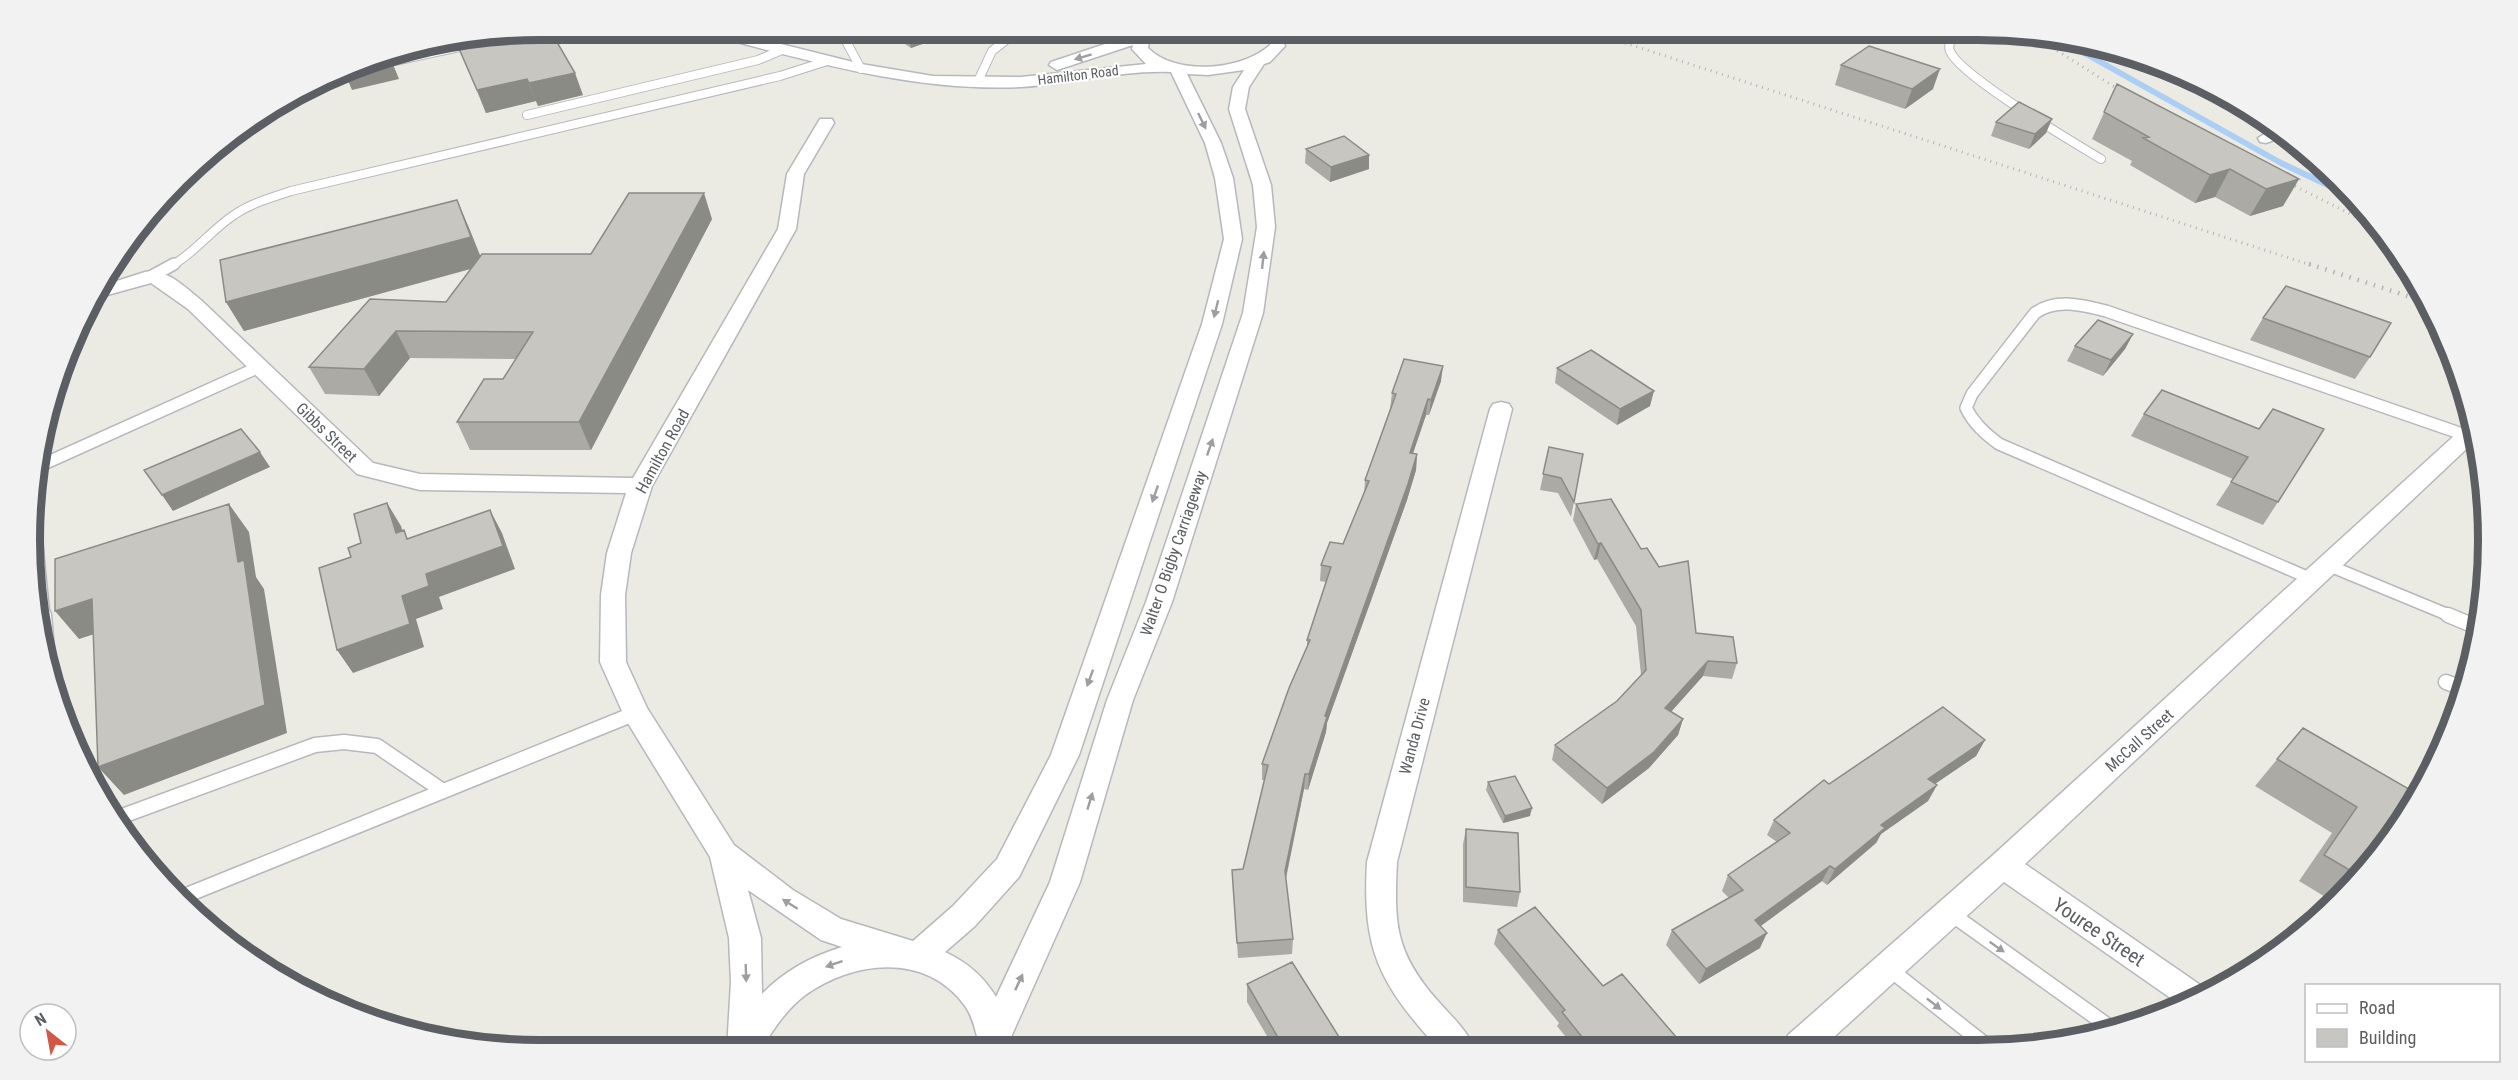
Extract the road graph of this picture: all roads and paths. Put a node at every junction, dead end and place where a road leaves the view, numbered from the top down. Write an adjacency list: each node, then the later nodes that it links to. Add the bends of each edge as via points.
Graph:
1 (744, 40): 9 (street, Hamilton Road)
2 (845, 40): 14 (lane)
3 (1001, 40): 15 (lane, via 987,57)
4 (1126, 40): 15 (street, Hamilton Road, one-way to 15, via 1079,59)
5 (1140, 40): 13 (street, via 1139,47 1146,56)
6 (1278, 40): 12 (street, Walter O Bigby Carriageway, via 1271,54)
7 (1951, 40): 18 (lane, via 1950,50 1958,61)
8 (454, 48): 10 (lane)
9 (782, 50): 11 (street, Hamilton Road); 16 (lane, via 758,60)
10 (417, 56)
11 (827, 61): 14 (street, Hamilton Road); 19 (lane, via 780,76 291,191 233,215 182,260)
12 (1257, 62): 13 (street, via 1219,71); 45 (street, Walter O Bigby Carriageway, one-way to 12, via 1065,882 1120,700 1159,602 1253,313 1266,227 1262,185 1237,109 1241,87)
13 (1172, 68): 15 (street, Hamilton Road, via 1106,71 1021,82); 38 (street, one-way to 38, via 1213,143 1224,178 1233,239 1212,324 1065,755 1008,868 964,916)
14 (861, 69): 15 (street, Hamilton Road, via 905,78)
15 (984, 81)
16 (527, 115)
17 (826, 123): 26 (street, Hamilton Road, via 796,172 787,229)
18 (2101, 159)
19 (152, 276): 20 (street); 21 (street, Gibbs Street, via 195,305)
20 (107, 290)
21 (259, 367): 25 (lane); 26 (street, Gibbs Street, via 365,469 420,482)
22 (1501, 409): 46 (street, Wanda Drive, via 1382,862 1380,902 1393,965)
23 (2465, 431): 27 (lane, via 2106,311 2073,305 2052,305 2033,313 1972,394 1966,408 1971,418 1999,444)
24 (2467, 437): 27 (street, McCall Street)
25 (47, 463)
26 (640, 486): 31 (street, Hamilton Road, via 619,553 612,595 613,662)
27 (2322, 573): 28 (lane); 35 (street, McCall Street)
28 (2470, 625)
29 (2446, 682): 30 (lane)
30 (2455, 686)
31 (636, 712): 32 (lane); 34 (street, Hamilton Road)
32 (443, 791): 33 (lane, via 377,746 344,742 315,745); 36 (lane)
33 (123, 816)
34 (724, 854): 38 (street, Hamilton Road, one-way to 34, via 832,930 782,899); 42 (street, Hamilton Road, one-way to 42, via 745,938 747,982)
35 (2003, 865): 37 (street, McCall Street); 40 (street, Youree Street)
36 (189, 895)
37 (1950, 913): 39 (street, McCall Street); 41 (lane, one-way to 41)
38 (910, 954): 43 (street, Walter O Bigby Carriageway, one-way to 43, via 864,954 828,966 793,986 764,1014); 44 (street, Walter O Bigby Carriageway, via 954,971 981,998)
39 (1888, 968): 47 (street, McCall Street); 48 (lane, one-way to 48)
40 (2188, 993)
41 (2104, 1023)
42 (743, 1040)
43 (748, 1040)
44 (994, 1040)
45 (996, 1040)
46 (1452, 1040)
47 (1807, 1040)
48 (1979, 1040)

